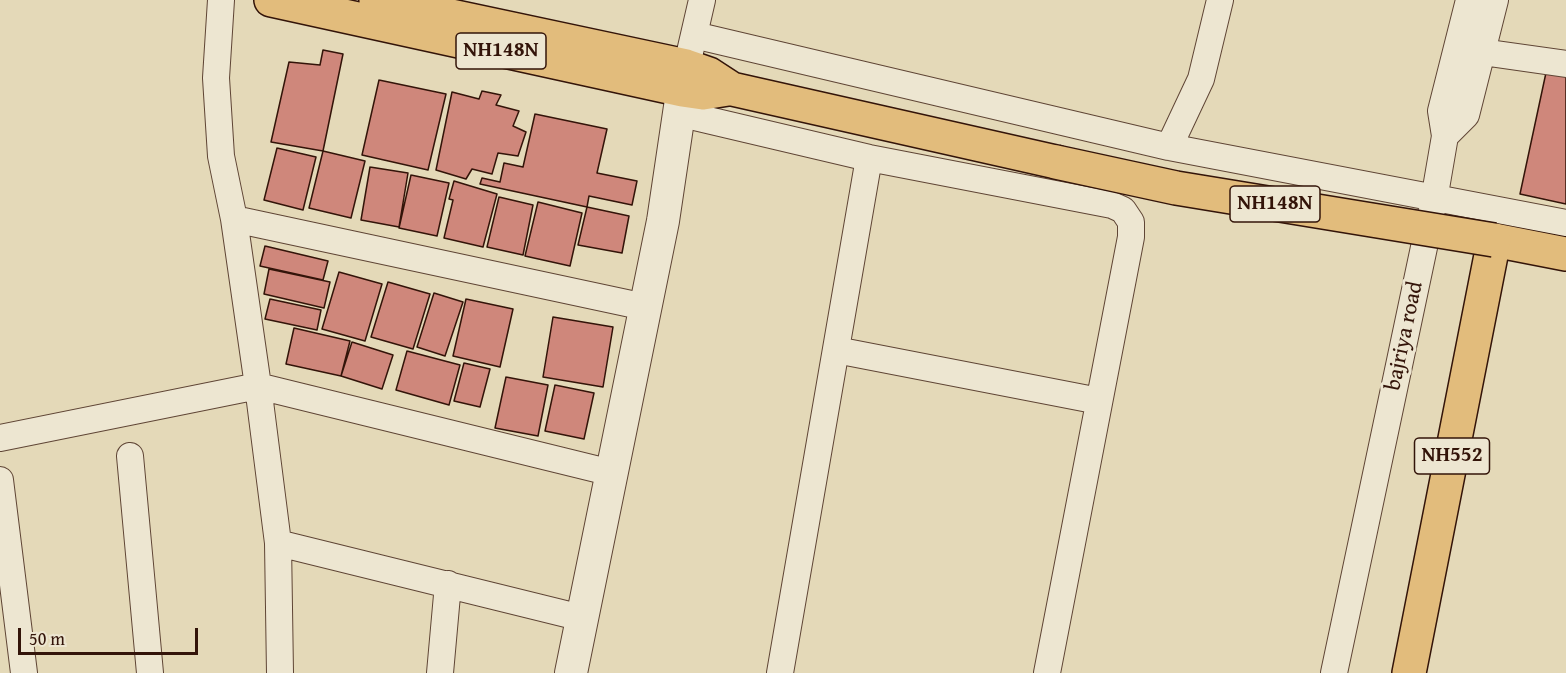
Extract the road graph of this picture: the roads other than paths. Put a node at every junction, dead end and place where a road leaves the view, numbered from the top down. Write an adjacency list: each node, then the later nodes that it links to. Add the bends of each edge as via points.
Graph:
1 (221, 0): 16 (street, via 217,101 221,156)
2 (271, 0): 11 (highway, NH148N)
3 (376, 0): 11 (highway, NH148N)
4 (702, 0): 8 (street)
5 (1220, 0): 13 (street, via 1201,79)
6 (1469, 0): 12 (street, bajriya road, via 1441,111)
7 (1495, 0): 9 (street)
8 (694, 35): 11 (street); 13 (street)
9 (1482, 52): 10 (street); 12 (street, via 1466,115)
10 (1566, 64)
11 (682, 90): 14 (street); 18 (highway, NH148N, bridge, via 703,93 732,89 1176,188); 20 (street, via 663,221)
12 (1445, 136): 15 (street, bajriya road)
13 (1169, 147): 15 (street)
14 (869, 158): 21 (street); 23 (street, via 1123,210 1131,222 1131,237)
15 (1434, 200): 17 (street); 39 (street, bajriya road)
16 (234, 219): 20 (street); 22 (street)
17 (1566, 223)
18 (1494, 240): 19 (highway); 40 (highway, NH552)
19 (1566, 254)
20 (645, 307): 26 (street)
21 (836, 350): 23 (street); 37 (street)
22 (258, 387): 24 (street); 26 (street); 29 (street)
23 (1099, 401): 38 (street)
24 (0, 438)
25 (130, 456): 33 (street)
26 (612, 473): 31 (street)
27 (0, 480): 28 (street)
28 (3, 519): 32 (street)
29 (278, 543): 30 (street); 34 (street)
30 (448, 585): 31 (street); 35 (street)
31 (582, 618): 36 (street)
32 (24, 673)
33 (150, 673)
34 (280, 673)
35 (440, 673)
36 (571, 673)
37 (780, 673)
38 (1047, 673)
39 (1334, 673)
40 (1409, 673)

